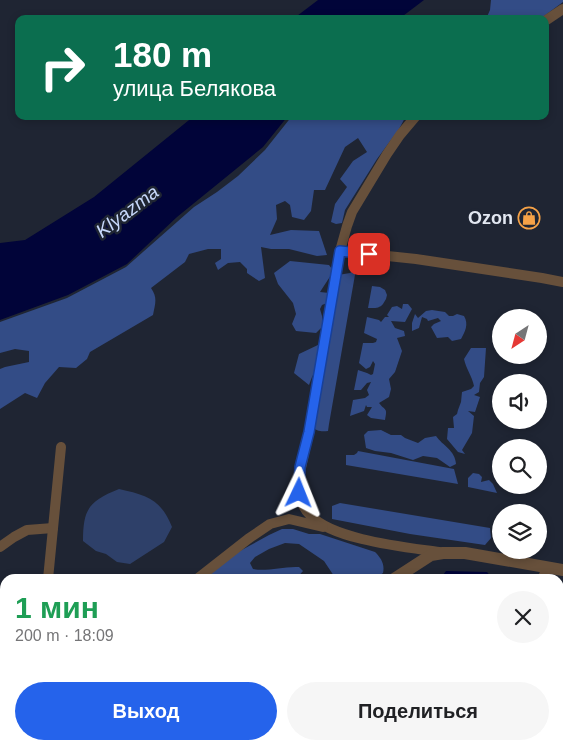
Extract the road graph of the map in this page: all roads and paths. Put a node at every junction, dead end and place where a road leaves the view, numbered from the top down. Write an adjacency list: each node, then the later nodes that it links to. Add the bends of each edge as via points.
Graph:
1 (563, 9): 2 (street)
2 (549, 18)
3 (413, 120): 4 (street, via 387,154 352,212)
4 (340, 251): 5 (street, via 416,259); 8 (street, via 299,485 300,500 305,508)
5 (563, 282)
6 (61, 447): 7 (street)
7 (53, 528): 9 (street, via 27,530); 13 (street)
8 (331, 529): 10 (street, via 392,545); 14 (street, via 290,519 270,524)
9 (0, 548)
10 (443, 553): 11 (street); 15 (street, via 431,555)
11 (548, 567): 12 (street); 16 (street)
12 (563, 570)
13 (48, 574)
14 (203, 574)
15 (402, 574)
16 (544, 574)

